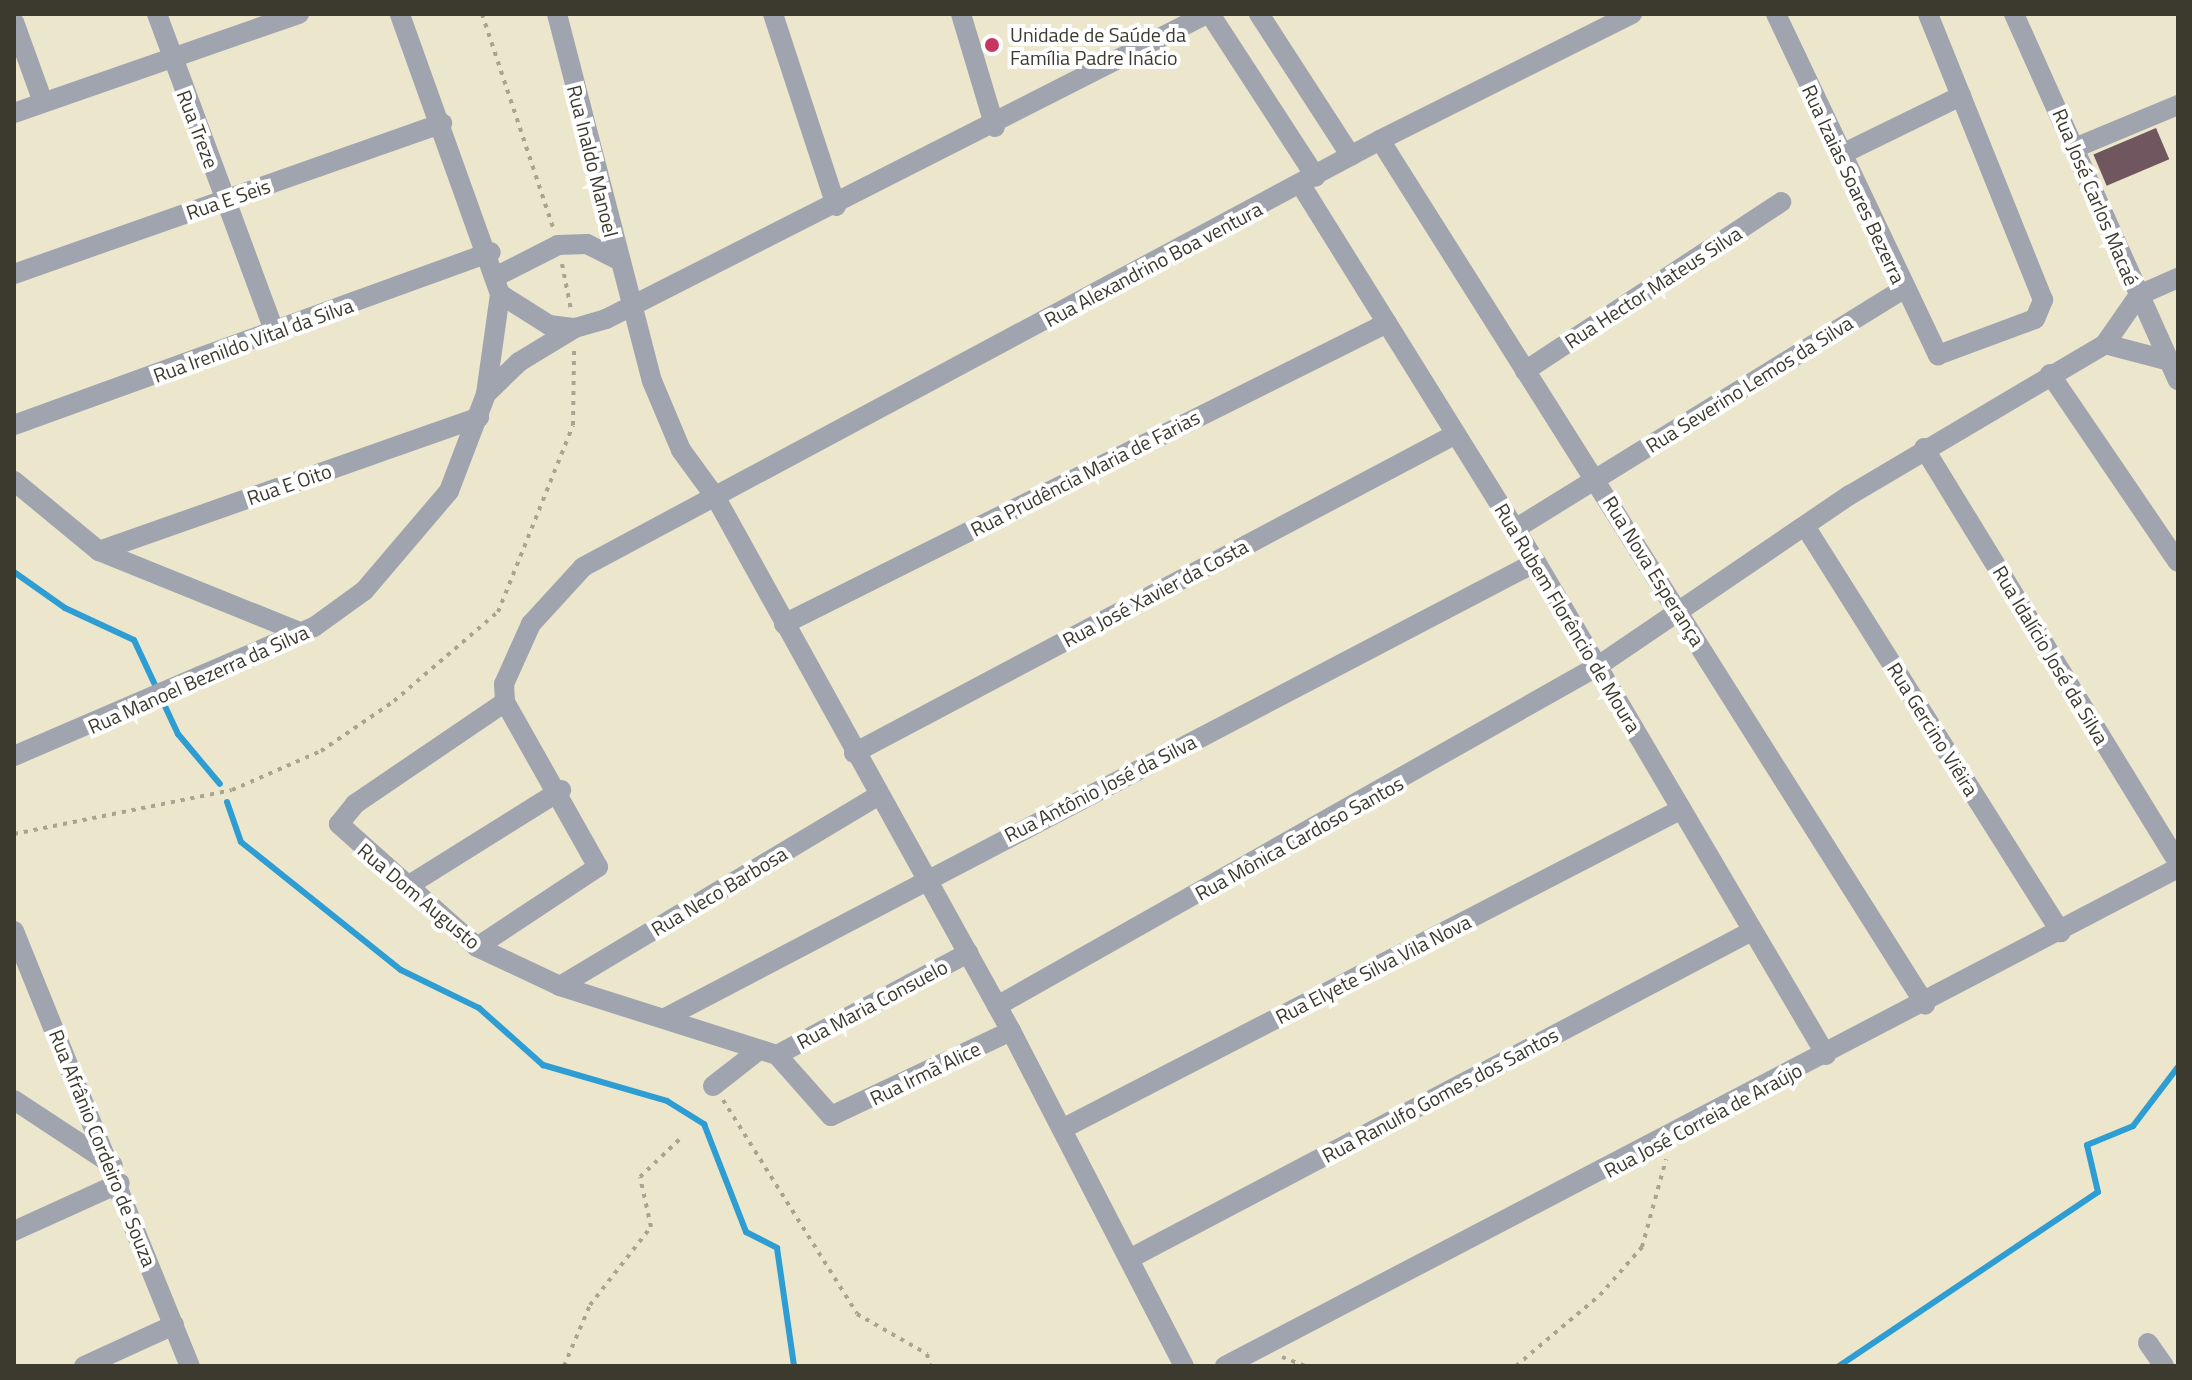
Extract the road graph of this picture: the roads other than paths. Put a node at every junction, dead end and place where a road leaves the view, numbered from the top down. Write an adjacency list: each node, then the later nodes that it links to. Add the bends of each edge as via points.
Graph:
1 (157, 14): 14 (street, Rua Treze)
2 (299, 14): 14 (street)
3 (400, 14): 19 (street, Rua Manoel Bezerra da Silva)
4 (557, 14): 30 (street, Rua Inaldo Manoel)
5 (773, 14): 28 (street)
6 (961, 14): 20 (street)
7 (1208, 14): 20 (street); 25 (street, Rua Rubem Florêncio de Moura)
8 (1259, 14): 24 (street)
9 (1632, 14): 21 (street, Rua Alexandrino Boa ventura)
10 (1776, 14): 23 (street, Rua Izaias Soares Bezerra)
11 (1928, 14): 15 (street)
12 (2014, 14): 22 (street, Rua José Carlos Macaé)
13 (14, 22): 16 (street)
14 (171, 57): 16 (street); 26 (street, Rua Treze)
15 (1961, 96): 23 (street); 34 (street, Rua Izaias Soares Bezerra, via 2043,308 2035,319 1966,348 1934,353)
16 (43, 102): 18 (street)
17 (2178, 105): 22 (street)
18 (14, 113)
19 (442, 123): 26 (street, Rua E Seis); 29 (street, Rua Manoel Bezerra da Silva)
20 (995, 127): 28 (street)
21 (1380, 140): 24 (street, Rua Alexandrino Boa ventura); 42 (street, Rua Nova Esperança)
22 (2077, 147): 35 (street, Rua José Carlos Macaé)
23 (1840, 155): 34 (street, Rua Izaias Soares Bezerra)
24 (1351, 156): 25 (street, Rua Alexandrino Boa ventura)
25 (1308, 181): 37 (street, Rua Rubem Florêncio de Moura); 51 (street, Rua Alexandrino Boa ventura)
26 (225, 200): 31 (street, Rua E Seis); 39 (street, Rua Treze)
27 (1781, 202): 42 (street, Rua Hector Mateus Silva)
28 (836, 206): 36 (street)
29 (491, 252): 33 (street, Rua Manoel Bezerra da Silva); 39 (street, Rua Irenildo Vital da Silva)
30 (618, 260): 33 (street, via 587,244 558,245); 36 (street, Rua Inaldo Manoel)
31 (14, 274)
32 (2178, 278): 35 (street)
33 (498, 285): 38 (street, via 549,325); 44 (street, Rua Manoel Bezerra da Silva)
34 (1904, 289): 49 (street, Rua Severino Lemos da Silva)
35 (2139, 295): 40 (street); 41 (street, Rua José Carlos Macaé)
36 (633, 307): 38 (street); 51 (street, Rua Inaldo Manoel, via 664,413)
37 (1387, 323): 47 (street, Rua Rubem Florêncio de Moura); 58 (street, Rua Prudência Maria de Farias)
38 (575, 328): 44 (street, via 519,362)
39 (275, 333): 46 (street, Rua Irenildo Vital da Silva)
40 (2105, 344): 41 (street); 43 (street, Rua Mônica Cardoso Santos)
41 (2174, 370)
42 (1525, 371): 49 (street, Rua Nova Esperança)
43 (2050, 374): 48 (street, Rua Mônica Cardoso Santos); 56 (street)
44 (486, 394): 45 (street, Rua Manoel Bezerra da Silva)
45 (479, 417): 54 (street, Rua E Oito); 59 (street, Rua Manoel Bezerra da Silva, via 449,491 418,535 364,591)
46 (14, 425)
47 (1456, 434): 53 (street, Rua Rubem Florêncio de Moura); 62 (street, Rua José Xavier da Costa)
48 (1924, 448): 52 (street, Rua Mônica Cardoso Santos); 67 (street, Rua Idalício José da Silva)
49 (1595, 478): 53 (street, Rua Severino Lemos da Silva); 57 (street, Rua Nova Esperança)
50 (14, 481): 54 (street)
51 (716, 498): 58 (street, Rua Inaldo Manoel); 61 (street, Rua Alexandrino Boa ventura, via 583,567 554,593 511,663)
52 (1805, 526): 57 (street, Rua Mônica Cardoso Santos); 72 (street, Rua Gercino Viêira)
53 (1515, 529): 55 (street, Rua Rubem Florêncio de Moura)
54 (99, 551): 59 (street)
55 (1536, 562): 60 (street, Rua Rubem Florêncio de Moura); 68 (street, Rua Antônio José da Silva)
56 (2178, 562)
57 (1677, 608): 60 (street, Rua Mônica Cardoso Santos); 76 (street, Rua Nova Esperança)
58 (784, 624): 62 (street, Rua Inaldo Manoel)
59 (302, 633): 63 (street, Rua Manoel Bezerra da Silva, via 215,675)
60 (1598, 666): 66 (street, Rua Rubem Florêncio de Moura); 77 (street, Rua Mônica Cardoso Santos, via 1359,807)
61 (505, 702): 64 (street); 69 (street, Rua Dom Augusto, via 343,815 343,831)
62 (854, 753): 65 (street, Rua Inaldo Manoel)
63 (14, 756)
64 (561, 790): 69 (street); 73 (street, via 595,853 596,872)
65 (879, 795): 68 (street, Rua Inaldo Manoel); 75 (street, Rua Neco Barbosa)
66 (1682, 809): 71 (street, Rua Rubem Florêncio de Moura); 84 (street, Rua Elyete Silva Vila Nova)
67 (2178, 865): 72 (street, Rua José Correia de Araújo)
68 (926, 878): 74 (street, Rua Inaldo Manoel); 78 (street, Rua Antônio José da Silva)
69 (406, 887): 73 (street, Rua Dom Augusto)
70 (14, 931): 85 (street, Rua Afrânio Cordeiro de Souza)
71 (1752, 931): 81 (street, Rua Rubem Florêncio de Moura); 87 (street, Rua Ranulfo Gomes dos Santos)
72 (2061, 932): 76 (street, Rua José Correia de Araújo)
73 (477, 947): 75 (street, Rua Dom Augusto)
74 (968, 953): 77 (street, Rua Inaldo Manoel); 80 (street, Rua Maria Consuelo)
75 (560, 986): 78 (street, Rua Dom Augusto)
76 (1925, 1004): 81 (street, Rua José Correia de Araújo)
77 (997, 1006): 79 (street, Rua Inaldo Manoel)
78 (665, 1018): 80 (street, Rua Dom Augusto)
79 (1011, 1031): 80 (street, Rua Irmã Alice, via 839,1115 819,1109); 84 (street, Rua Inaldo Manoel)
80 (768, 1052): 82 (street, Rua Maria Consuelo)
81 (1826, 1055): 93 (street, Rua José Correia de Araújo)
82 (713, 1086)
83 (14, 1100): 85 (street)
84 (1064, 1128): 87 (street, Rua Inaldo Manoel)
85 (117, 1174): 86 (street); 88 (street, Rua Afrânio Cordeiro de Souza)
86 (14, 1231)
87 (1129, 1259): 92 (street, Rua Inaldo Manoel)
88 (174, 1325): 90 (street); 91 (street, Rua Afrânio Cordeiro de Souza)
89 (2148, 1343): 94 (street)
90 (84, 1366)
91 (190, 1366)
92 (1184, 1366)
93 (1225, 1366)
94 (2164, 1366)

